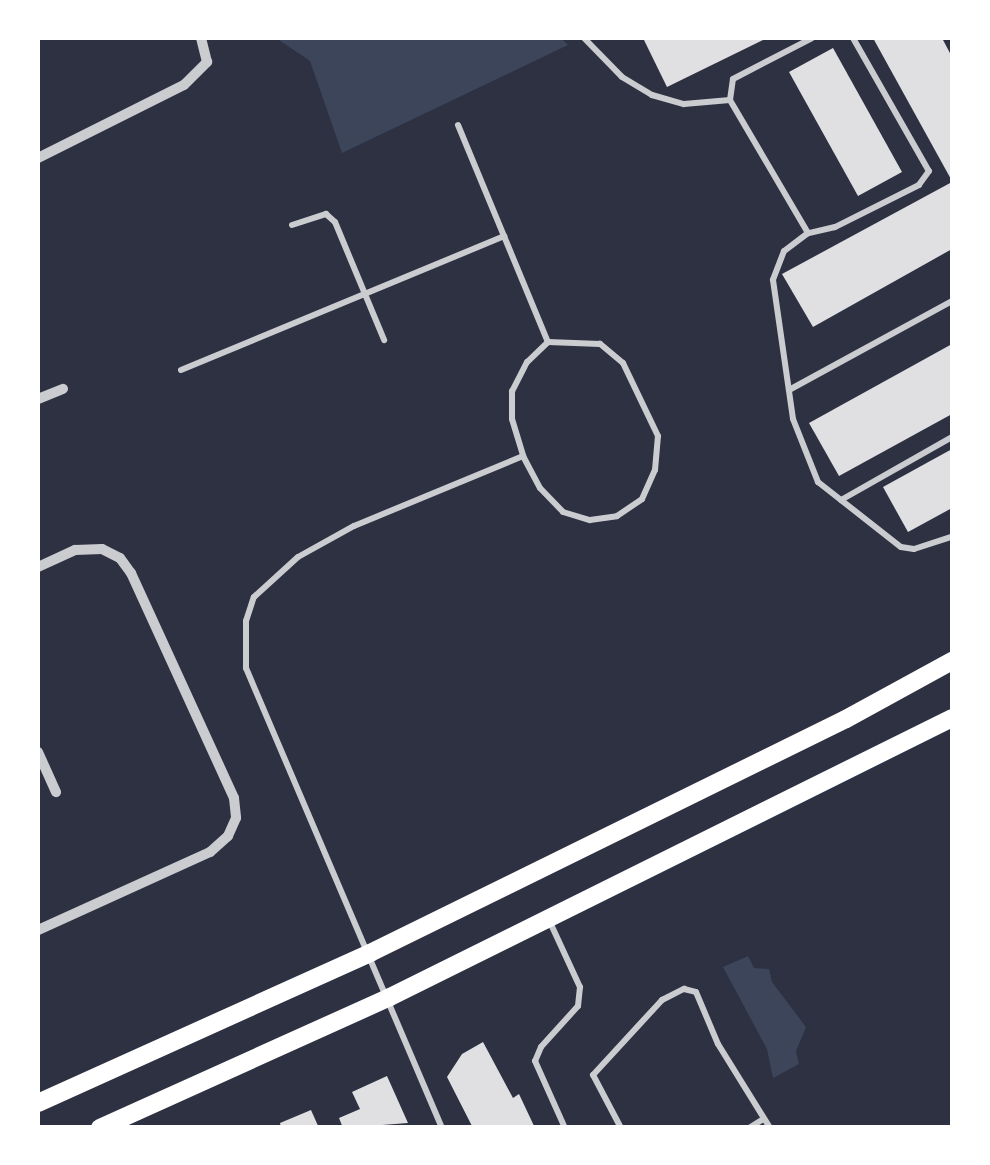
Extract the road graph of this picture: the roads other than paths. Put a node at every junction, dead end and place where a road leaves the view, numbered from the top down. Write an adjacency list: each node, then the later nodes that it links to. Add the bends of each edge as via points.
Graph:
1 (200, 38): 7 (street, via 207,62 184,85)
2 (584, 38): 5 (lane, via 622,77 652,95 684,104)
3 (812, 38): 5 (lane, via 733,79)
4 (853, 38): 9 (lane, via 929,171 920,185)
5 (730, 100): 9 (lane)
6 (458, 125): 10 (lane)
7 (38, 158)
8 (292, 225): 11 (lane, via 326,214 335,222)
9 (808, 234): 17 (lane, via 784,250 773,280)
10 (504, 236): 11 (lane); 14 (lane)
11 (364, 294): 13 (lane); 15 (lane)
12 (952, 300): 17 (lane)
13 (384, 340)
14 (548, 342): 20 (lane, via 512,390); 20 (lane, via 600,344 623,363 658,436 654,470 642,499 616,516 590,520 563,512)
15 (181, 370)
16 (63, 388): 18 (street)
17 (789, 390): 21 (lane, via 808,466)
18 (38, 400)
19 (952, 437): 21 (lane)
20 (522, 456): 30 (lane, via 354,526 298,557 254,596 246,621 246,668)
21 (841, 500): 22 (lane, via 901,547)
22 (952, 536)
23 (38, 566): 29 (street, via 75,550 102,549 120,558 234,798 236,818 210,852)
24 (952, 660): 30 (main road, via 846,719)
25 (952, 718): 28 (main road)
26 (38, 752): 27 (street)
27 (56, 792)
28 (548, 918): 31 (main road); 36 (lane, via 580,987 578,1006 535,1061)
29 (38, 930)
30 (370, 953): 31 (lane); 32 (main road)
31 (390, 997): 34 (main road); 35 (lane)
32 (38, 1103)
33 (762, 1120): 37 (lane, via 696,992 684,989 662,1000 593,1076); 38 (lane); 39 (lane)
34 (100, 1128)
35 (442, 1128)
36 (565, 1128)
37 (622, 1128)
38 (749, 1128)
39 (770, 1128)

